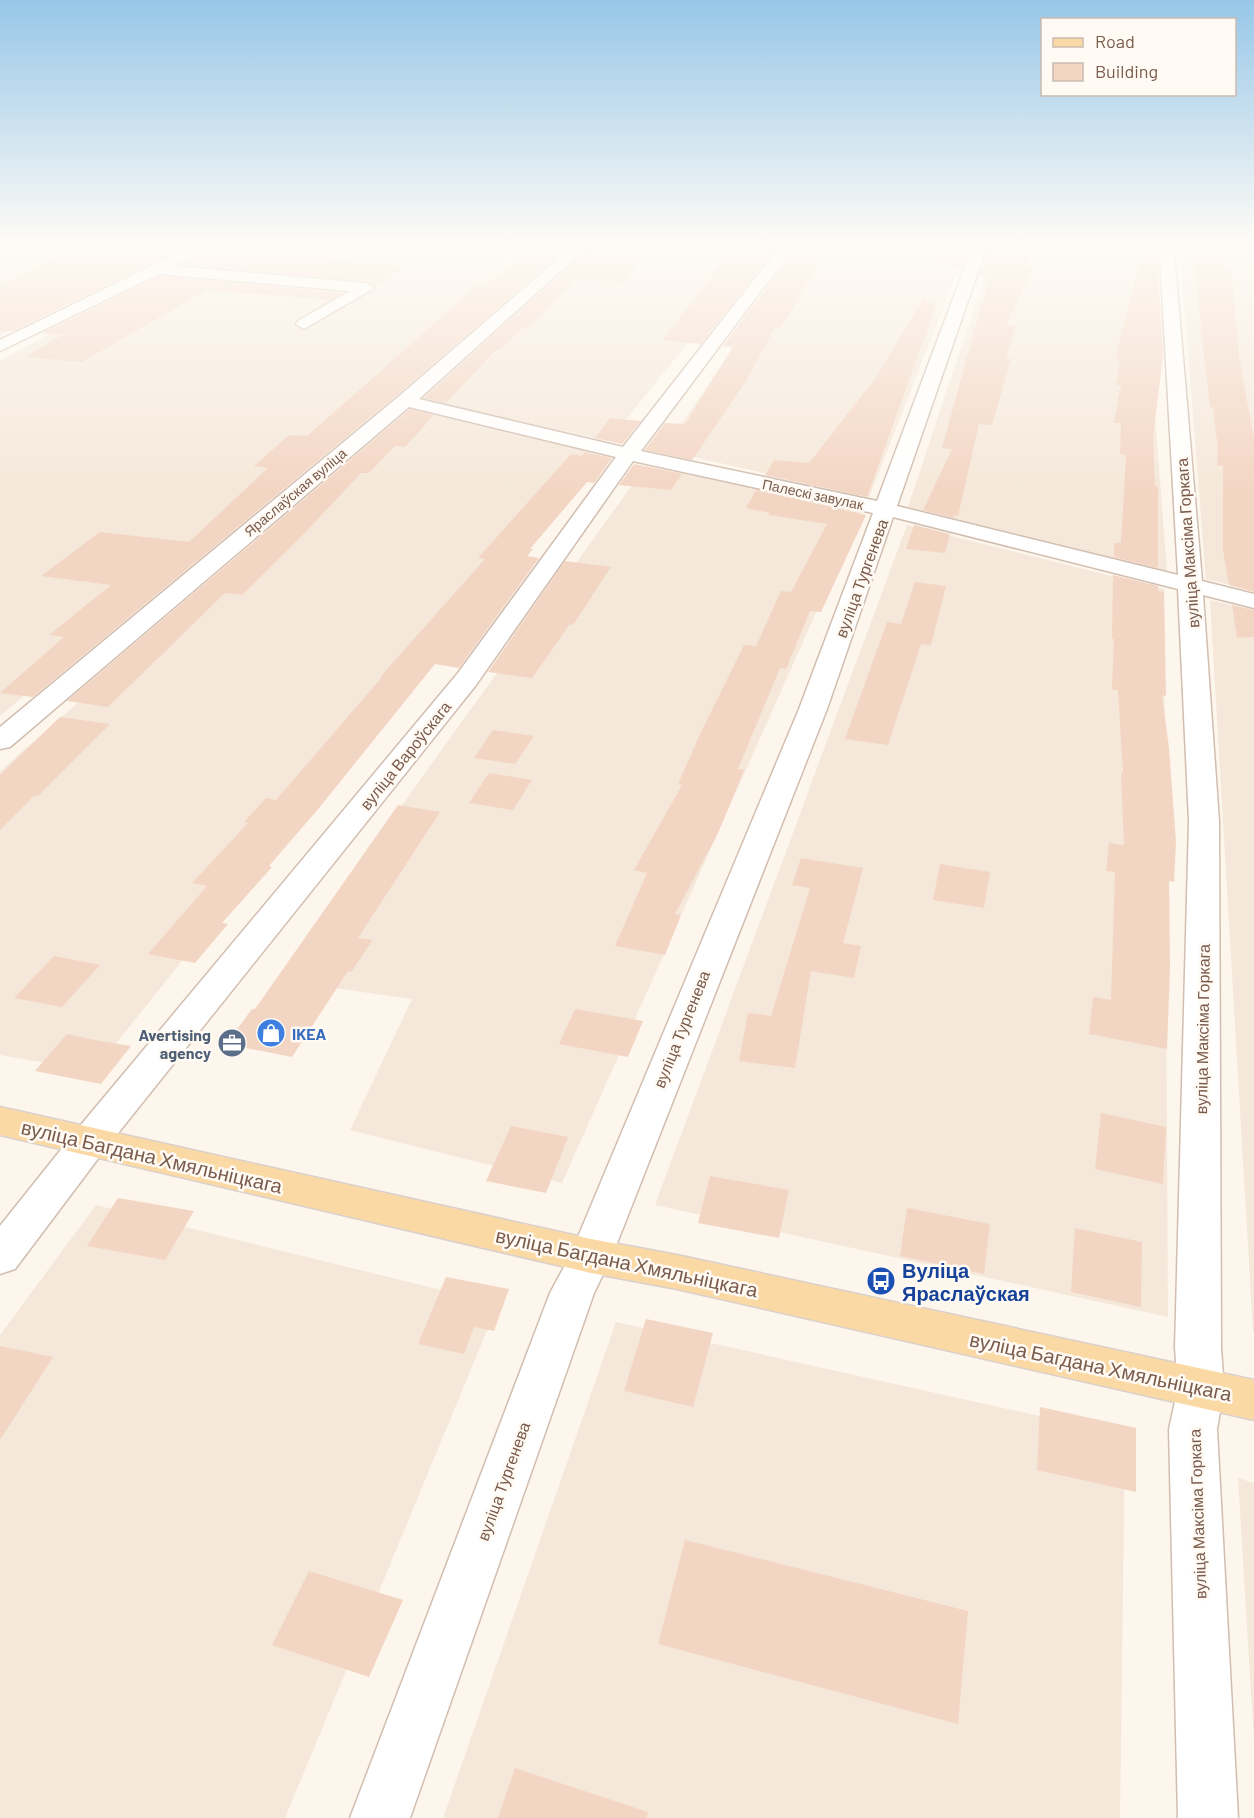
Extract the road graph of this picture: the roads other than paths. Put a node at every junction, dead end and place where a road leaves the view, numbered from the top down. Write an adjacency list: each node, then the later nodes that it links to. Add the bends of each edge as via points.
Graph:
1 (43, 325): 6 (street)
2 (492, 325): 7 (street, Яраслаўская вуліца)
3 (727, 325): 8 (street, вуліца Вароўскага)
4 (951, 325): 9 (street, вуліца Тургенева)
5 (1172, 325): 10 (street, вуліца Максіма Горкага)
6 (0, 346)
7 (405, 401): 8 (street, Палескі завулак); 12 (street, Яраслаўская вуліца)
8 (628, 454): 9 (street, Палескі завулак); 14 (street, вуліца Вароўскага, via 466,679)
9 (885, 509): 10 (street, Палескі завулак); 15 (street, вуліца Тургенева, via 813,709)
10 (1190, 584): 11 (street, Палескі завулак); 17 (street, вуліца Максіма Горкага, via 1204,821 1198,1348)
11 (1254, 601)
12 (0, 741)
13 (0, 1121): 14 (main road, вуліца Багдана Хмяльніцкага)
14 (89, 1142): 15 (main road, вуліца Багдана Хмяльніцкага); 16 (street, вуліца Вароўскага)
15 (591, 1256): 17 (main road, вуліца Багдана Хмяльніцкага); 19 (street, вуліца Тургенева, via 572,1293)
16 (0, 1257)
17 (1201, 1388): 18 (main road, вуліца Багдана Хмяльніцкага); 20 (street, вуліца Максіма Горкага, via 1193,1429)
18 (1254, 1400)
19 (380, 1818)
20 (1208, 1818)

